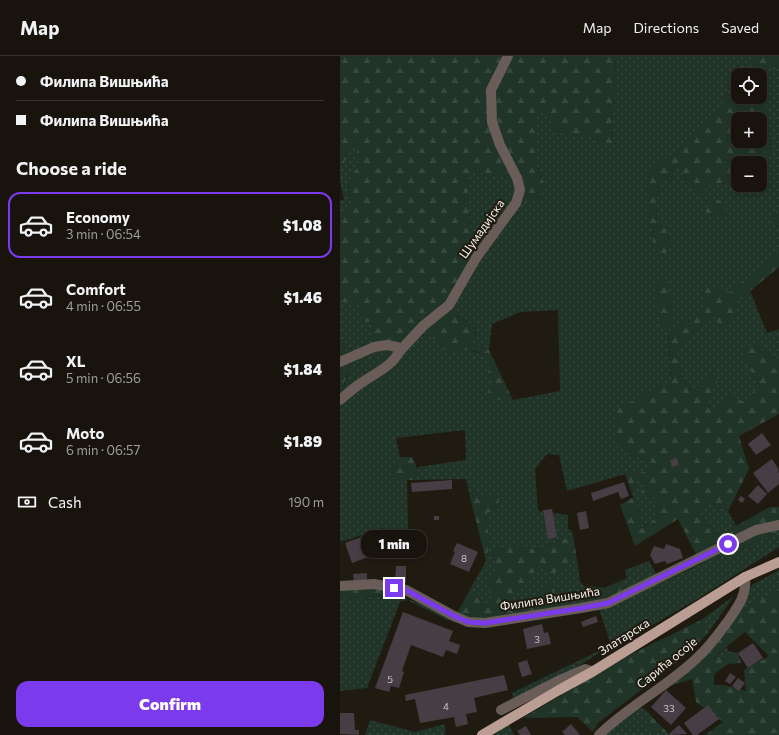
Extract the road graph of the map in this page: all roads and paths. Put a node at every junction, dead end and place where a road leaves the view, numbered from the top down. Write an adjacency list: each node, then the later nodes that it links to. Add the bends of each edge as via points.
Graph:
1 (508, 56): 2 (street, Шумадијска, via 491,90 492,122 500,145 517,178 520,190 516,203 476,258 449,305)
2 (399, 352): 3 (street, via 397,347 374,347); 4 (street, via 391,363)
3 (340, 362)
4 (340, 400)
5 (779, 525): 8 (street, Филипа Вишњића, via 756,530 608,603 485,623 468,622 406,590 374,584)
6 (779, 562): 7 (main road, Златарска)
7 (745, 577): 9 (main road, Златарска); 12 (street, Сарића осоје, via 745,591 740,605 711,644 686,668 620,716)
8 (340, 586)
9 (592, 672): 10 (street, via 585,669); 11 (main road, Златарска)
10 (502, 710)
11 (482, 735)
12 (599, 735)

